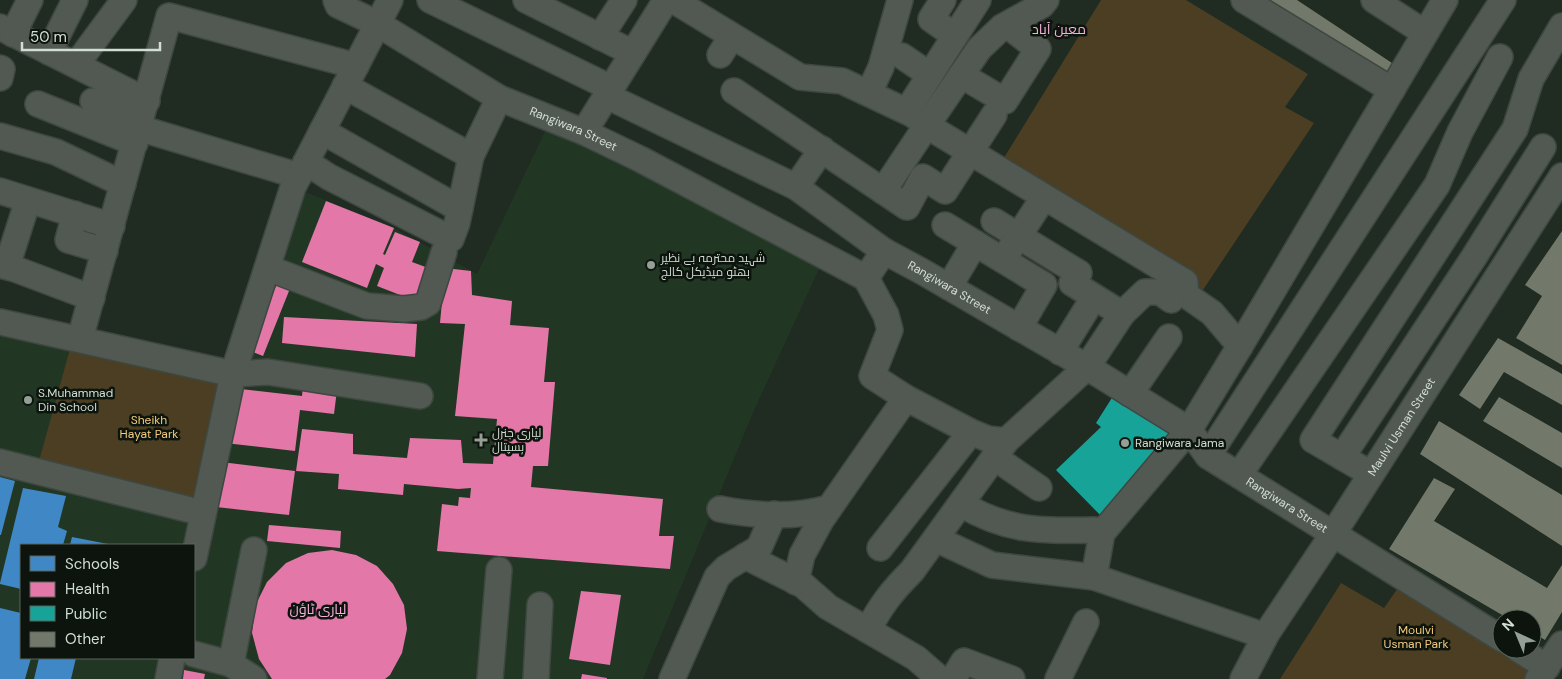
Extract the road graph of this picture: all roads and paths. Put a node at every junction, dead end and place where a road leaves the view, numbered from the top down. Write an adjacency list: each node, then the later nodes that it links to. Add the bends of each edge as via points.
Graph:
1 (30, 0): 22 (street)
2 (75, 0): 27 (street)
3 (124, 0): 31 (street)
4 (336, 0): 19 (street, Rangiwara Street, via 338,5)
5 (390, 0): 19 (street)
6 (430, 0): 40 (street, Rangiwara Street)
7 (526, 0): 25 (street)
8 (624, 0): 25 (street)
9 (666, 0): 28 (street)
10 (673, 0): 41 (street, via 726,45 800,77 842,81)
11 (900, 0): 41 (street, via 881,67)
12 (943, 0): 24 (street, via 930,19)
13 (1045, 0): 20 (street, via 1042,5)
14 (1244, 0): 38 (street)
15 (1374, 0): 23 (street)
16 (1445, 0): 23 (street)
17 (1503, 0): 26 (street)
18 (967, 4): 20 (street); 24 (street)
19 (378, 24): 35 (street); 42 (street, Rangiwara Street)
20 (1004, 26): 34 (street, via 979,49); 34 (street, via 1038,49 1005,102)
21 (1562, 26): 37 (street)
22 (6, 31): 27 (street)
23 (1425, 33): 38 (street)
24 (955, 36): 33 (street)
25 (600, 37): 28 (street)
26 (1477, 40): 30 (street); 96 (street)
27 (49, 52): 31 (street)
28 (633, 53): 40 (street)
29 (902, 56): 33 (street)
30 (1500, 57): 37 (street); 77 (street, via 1460,132 1437,185)
31 (76, 66): 47 (street)
32 (0, 68): 36 (street)
33 (930, 75): 46 (street)
34 (961, 75): 46 (street)
35 (351, 76): 47 (street, via 169,16); 49 (street); 55 (street)
36 (0, 78)
37 (1531, 79): 48 (street)
38 (1392, 90): 90 (street)
39 (734, 91): 52 (street)
40 (609, 92): 50 (street); 59 (street, Rangiwara Street)
41 (869, 93): 46 (street)
42 (499, 98): 50 (street, Rangiwara Street); 55 (street)
43 (93, 101): 47 (street)
44 (38, 104): 47 (street)
45 (994, 115): 53 (street)
46 (917, 118): 53 (street); 61 (street)
47 (141, 123): 56 (street); 58 (street)
48 (1515, 129): 54 (street); 83 (street)
49 (322, 131): 56 (street); 64 (street)
50 (584, 132): 78 (street, Rangiwara Street)
51 (0, 136): 58 (street, via 56,152)
52 (822, 149): 59 (street); 61 (street)
53 (969, 152): 61 (street, via 945,190 923,176 907,207); 62 (street)
54 (1553, 152): 87 (street)
55 (471, 156): 64 (street)
56 (302, 169): 64 (street, via 329,177 450,239); 76 (street)
57 (1562, 176): 91 (street, Maulvi Usman Street)
58 (123, 184): 67 (street)
59 (796, 188): 72 (street, Rangiwara Street)
60 (0, 191): 63 (street)
61 (884, 191)
62 (1044, 197): 69 (street); 90 (street, via 1184,282 1186,295 1212,313)
63 (28, 200): 65 (street); 75 (street)
64 (460, 209)
65 (75, 214): 67 (street); 71 (street, via 68,240)
66 (994, 220): 69 (street)
67 (112, 226): 71 (street)
68 (945, 226): 70 (street)
69 (1019, 236): 74 (street); 80 (street, via 1079,272 1072,284)
70 (975, 244): 74 (street); 79 (street)
71 (105, 251): 81 (street)
72 (884, 251): 78 (street); 79 (street, Rangiwara Street)
73 (444, 252): 76 (street, via 428,303 404,309 367,306)
74 (1003, 260): 86 (street, via 1044,285)
75 (3, 265): 81 (street)
76 (268, 268): 95 (street)
77 (1374, 277): 83 (street); 107 (street)
78 (866, 278): 99 (street, via 890,330 872,376)
79 (950, 287): 86 (street, Rangiwara Street)
80 (1094, 297): 84 (street); 92 (street)
81 (92, 298): 89 (street)
82 (1171, 300): 84 (street, via 1160,292 1145,292)
83 (1402, 304): 87 (street); 104 (street, via 1313,440)
84 (1122, 314): 93 (street)
85 (0, 322): 89 (street)
86 (1019, 328): 92 (street, Rangiwara Street)
87 (1427, 328): 91 (street); 104 (street)
88 (1169, 337): 97 (street)
89 (80, 339): 95 (street)
90 (1240, 346): 94 (street)
91 (1453, 346): 106 (street, Maulvi Usman Street)
92 (1060, 352): 93 (street, Rangiwara Street)
93 (1087, 367): 97 (street, Rangiwara Street); 102 (street)
94 (1225, 370): 96 (street); 100 (street)
95 (233, 374): 98 (street, via 268,372); 112 (street)
96 (1251, 388): 103 (street)
97 (1130, 394): 100 (street, Rangiwara Street)
98 (420, 396)
99 (906, 398): 101 (street); 110 (street)
100 (1189, 430): 103 (street, Rangiwara Street); 114 (street)
101 (971, 432): 102 (street, via 988,439); 117 (street)
102 (1000, 449): 108 (street); 109 (street)
103 (1208, 456): 107 (street, Rangiwara Street)
104 (1342, 458): 106 (street)
105 (0, 462): 112 (street)
106 (1371, 474): 115 (street, Maulvi Usman Street)
107 (1239, 475): 115 (street, Rangiwara Street)
108 (1039, 488)
109 (961, 504): 114 (street, via 1004,524 1044,531 1096,530); 116 (street)
110 (829, 508): 113 (street, via 809,514); 123 (street, via 802,555)
111 (720, 509): 113 (street, via 750,515)
112 (203, 513): 119 (street)
113 (774, 514): 120 (street, via 759,548)
114 (1102, 533): 122 (street)
115 (1333, 534): 127 (street, Rangiwara Street); 128 (street, Maulvi Usman Street)
116 (936, 539): 122 (street, via 992,564); 126 (street, via 883,603)
117 (880, 548)
118 (254, 550): 133 (street)
119 (195, 553)
120 (745, 556): 123 (street); 140 (street, via 717,577)
121 (499, 570): 138 (street)
122 (1094, 577): 128 (street)
123 (796, 582): 126 (street, via 828,607)
124 (540, 605): 139 (street)
125 (1086, 622): 143 (street)
126 (868, 630): 141 (street, via 916,658)
127 (1492, 633)
128 (1265, 636): 144 (street, Maulvi Usman Street)
129 (1562, 644): 134 (street)
130 (195, 654): 133 (street)
131 (172, 659): 136 (street)
132 (1528, 659): 134 (street)
133 (231, 664): 137 (street)
134 (1542, 673)
135 (1005, 678): 142 (street, via 964,661)
136 (168, 679)
137 (254, 679)
138 (490, 679)
139 (536, 679)
140 (672, 679)
141 (940, 679)
142 (953, 679)
143 (1058, 679)
144 (1243, 679)

